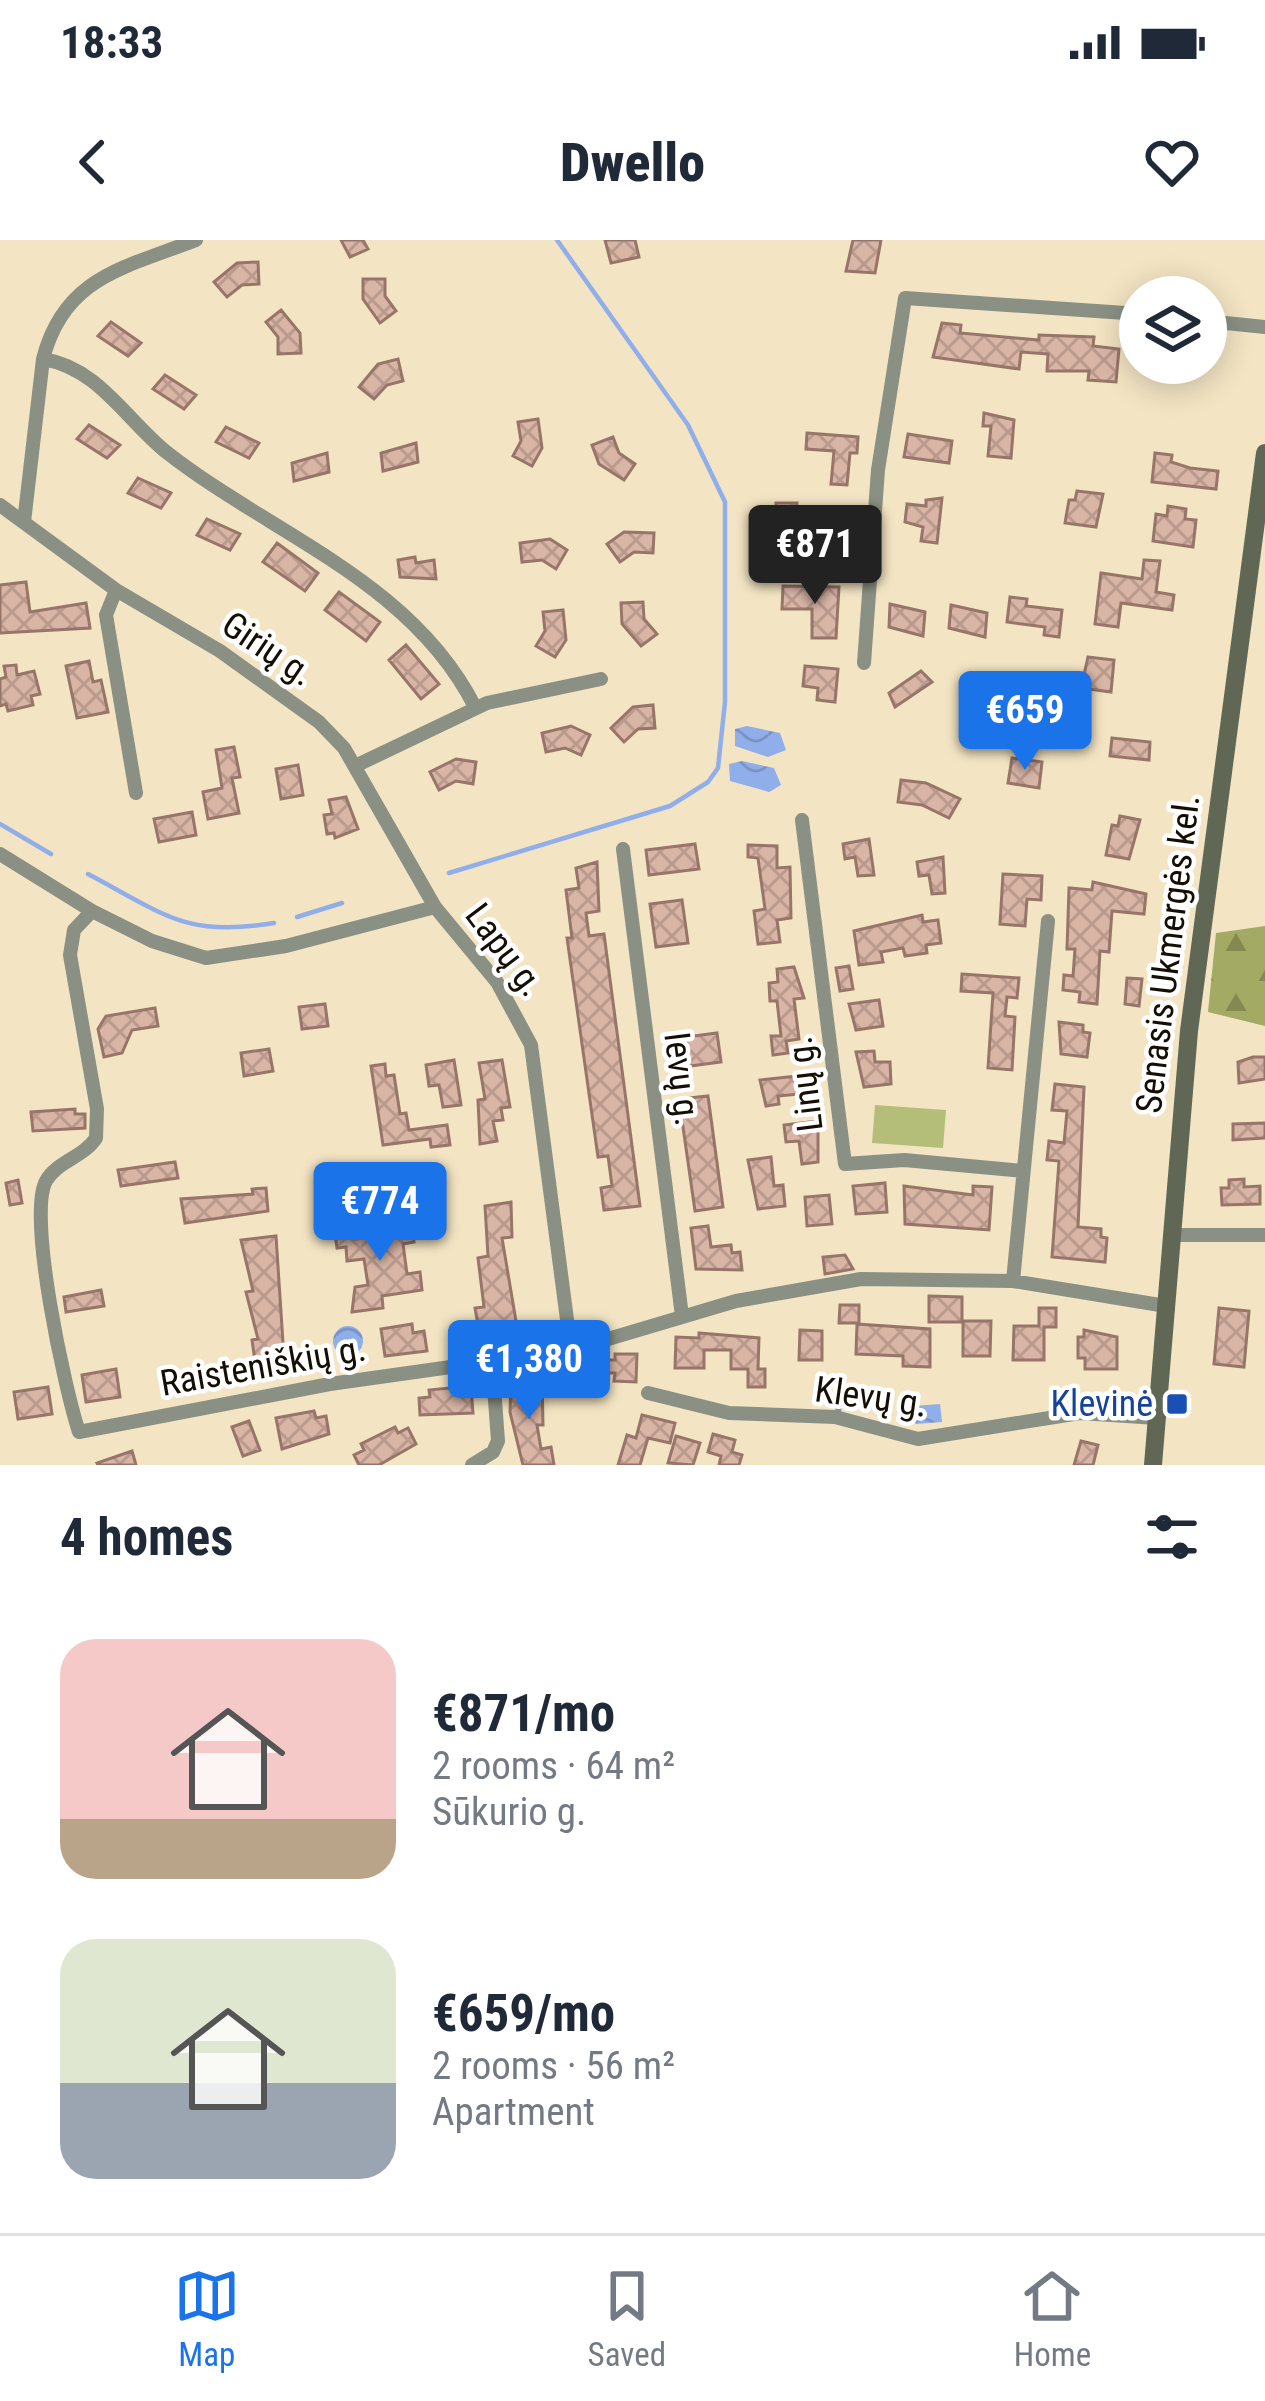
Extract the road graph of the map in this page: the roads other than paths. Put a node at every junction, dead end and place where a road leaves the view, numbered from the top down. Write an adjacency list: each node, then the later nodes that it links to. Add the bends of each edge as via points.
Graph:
1 (196, 240): 5 (street, via 87,285 52,324)
2 (1119, 313): 10 (street, via 905,298 878,470)
3 (1227, 323): 4 (street)
4 (1265, 327)
5 (43, 359): 8 (street); 12 (street, via 71,363 168,453 351,568 453,672)
6 (1265, 453): 23 (main road, Senasis Ukmergės kel., via 1189,1031)
7 (0, 505): 8 (street, Girių g.)
8 (24, 522): 9 (street, Girių g.)
9 (116, 590): 13 (street, Girių g., via 282,693 320,722); 14 (street, via 106,615)
10 (864, 663)
11 (601, 679): 12 (street)
12 (475, 707): 13 (street)
13 (355, 766): 18 (street, Girių g.)
14 (136, 794)
15 (802, 820): 21 (street, Linų g., via 845,1165 904,1160)
16 (623, 849): 26 (street, Ievų g.)
17 (0, 854): 19 (street, Lapų g.)
18 (435, 907): 19 (street, Lapų g., via 206,958); 27 (street, Lapų g., via 497,982 531,1046)
19 (92, 911): 28 (street, Raisteniškių g., via 74,930 70,956 98,1128 90,1147 52,1174 43,1192 45,1269 79,1432)
20 (1048, 921): 21 (street)
21 (1023, 1171): 24 (street)
22 (1265, 1234): 23 (street)
23 (1172, 1235): 25 (main road, Senasis Ukmergės kel.)
24 (1013, 1281): 25 (street, Raisteniškių g.); 26 (street, Raisteniškių g., via 860,1279)
25 (1166, 1306): 32 (main road, Senasis Ukmergės kel.)
26 (682, 1316): 27 (street, Raisteniškių g.)
27 (571, 1350): 28 (street, Raisteniškių g.)
28 (491, 1360): 33 (street, via 498,1441)
29 (648, 1393): 31 (street, Klevų g., via 729,1413)
30 (838, 1393): 31 (lane)
31 (838, 1418): 32 (street, Klevų g., via 917,1439 1080,1413)
32 (1157, 1418): 34 (main road, Senasis Ukmergės kel.)
33 (472, 1465)
34 (1154, 1465)

